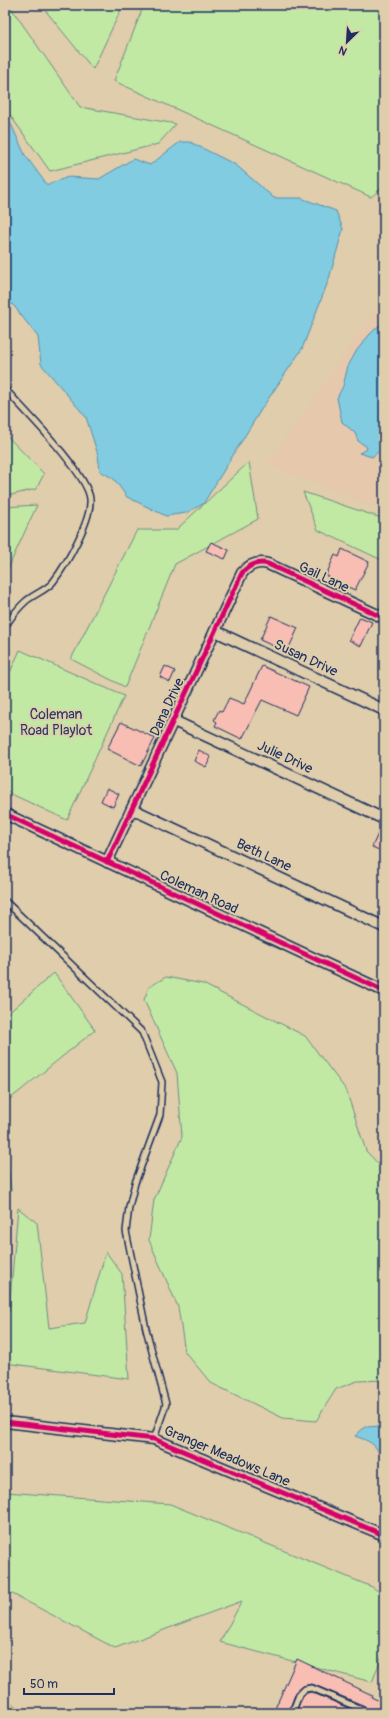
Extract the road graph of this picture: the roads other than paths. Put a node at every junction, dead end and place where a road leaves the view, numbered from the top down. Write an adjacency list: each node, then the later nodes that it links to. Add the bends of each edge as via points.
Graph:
1 (5, 389): 4 (lane, via 82,478 90,499 85,526 52,583 25,602)
2 (253, 565): 3 (street, Gail Lane, via 260,562 268,564); 5 (street, Dana Drive, via 242,574)
3 (384, 618)
4 (5, 627)
5 (216, 631): 6 (street, Susan Drive); 7 (street, Dana Drive)
6 (384, 710)
7 (174, 721): 8 (street, Dana Drive); 10 (street, Julie Drive)
8 (132, 809): 11 (street, Dana Drive); 13 (street, Beth Lane)
9 (5, 814): 11 (street, Coleman Road)
10 (384, 819)
11 (107, 862): 14 (street, Coleman Road)
12 (5, 901): 16 (lane, via 142,1032 162,1082 160,1115 135,1183 128,1207 126,1231 146,1329 166,1404)
13 (384, 927)
14 (384, 991)
15 (5, 1422): 16 (street, Granger Meadows Lane)
16 (154, 1439): 17 (street, Granger Meadows Lane)
17 (384, 1536)
18 (292, 1713): 19 (lane, via 299,1695 305,1689 312,1688 363,1710)
19 (364, 1713)

